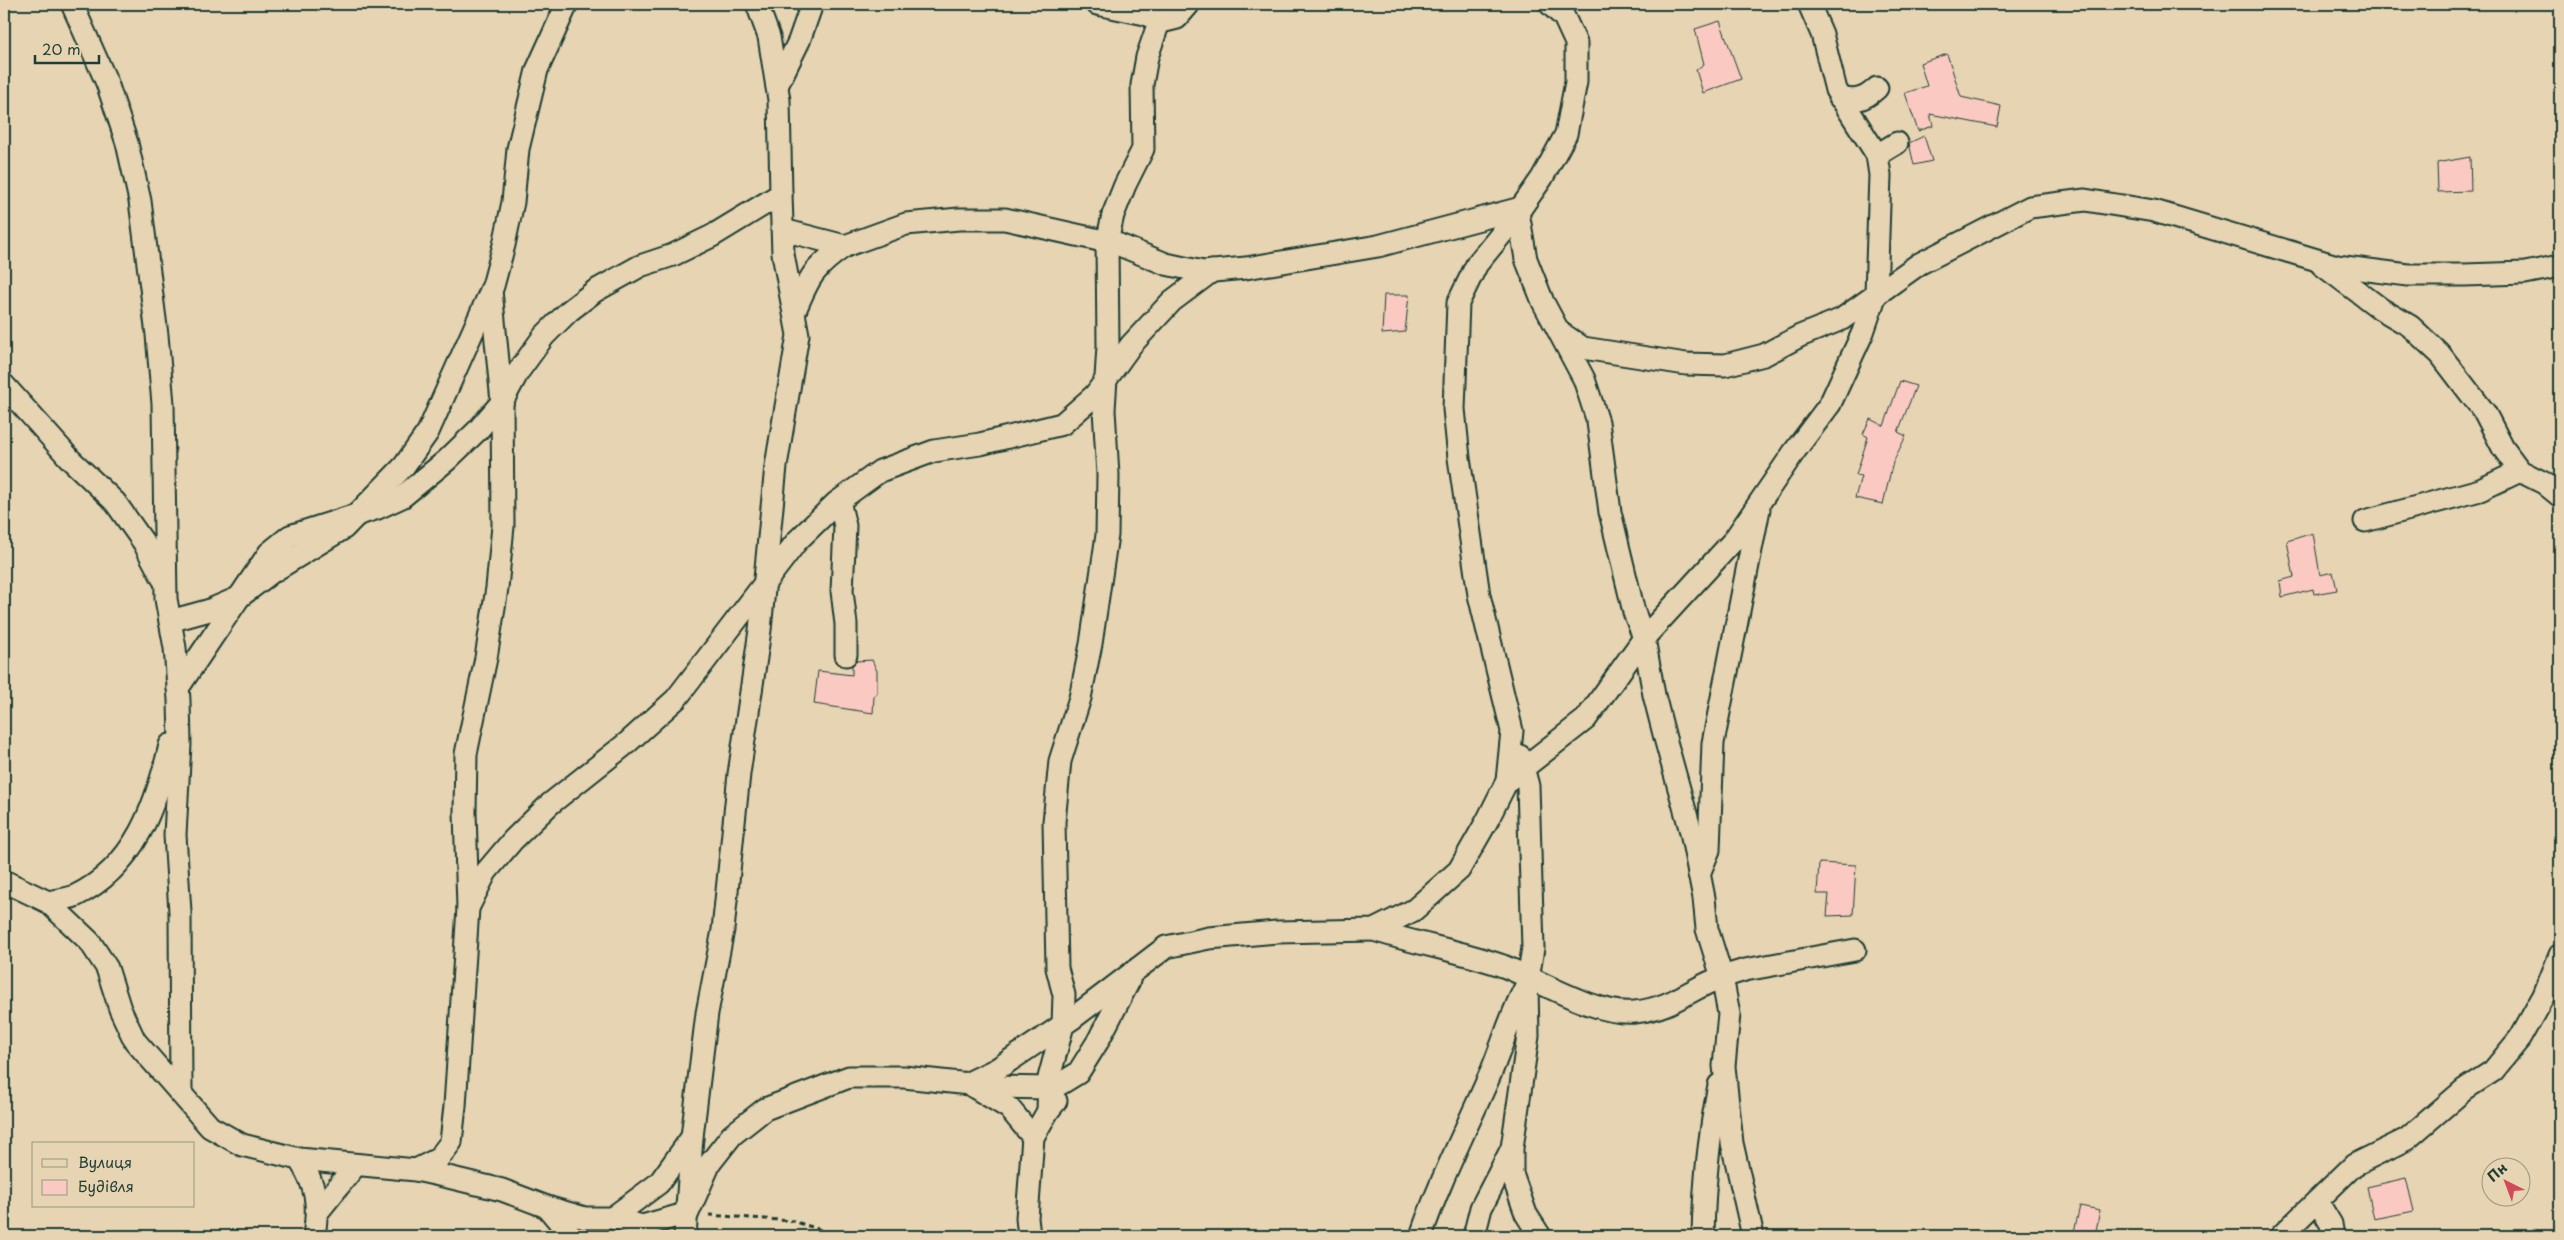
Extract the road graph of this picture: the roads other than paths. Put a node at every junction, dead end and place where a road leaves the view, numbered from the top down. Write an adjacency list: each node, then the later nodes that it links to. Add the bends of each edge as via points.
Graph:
1 (72, 4): 37 (street, via 107,83 127,143 140,201 163,404)
2 (567, 4): 23 (street, via 536,70 518,149 513,202)
3 (757, 4): 10 (street, via 769,37)
4 (812, 4): 10 (street, via 799,41)
5 (1097, 4): 9 (street)
6 (1189, 4): 9 (street, via 1177,18)
7 (1550, 4): 16 (street, via 1564,18 1576,43 1576,82 1566,134 1542,178)
8 (1809, 4): 12 (street, via 1822,34)
9 (1160, 19): 18 (street, via 1142,85 1143,149 1113,215)
10 (777, 86): 15 (street)
11 (1877, 88): 12 (street, via 1866,98 1852,101)
12 (1840, 98): 14 (street)
13 (1897, 143): 14 (street)
14 (1877, 155): 24 (street, via 1880,175)
15 (781, 194): 17 (street); 29 (street, via 712,236 673,255 640,266 595,291 544,336 518,372)
16 (1519, 210): 22 (street, via 1378,246); 26 (street, via 1526,259); 43 (street, via 1477,264 1458,303 1454,409 1479,595)
17 (783, 230): 19 (street); 25 (street, via 783,254)
18 (1107, 242): 19 (street, via 1005,219 958,219 906,224); 22 (street, via 1166,264); 27 (street)
19 (845, 246): 25 (street, via 822,262 806,284)
20 (2314, 259): 21 (street, via 2337,266 2408,275 2525,274); 24 (street, via 2154,211 2086,200 2030,207 1919,264); 30 (street, via 2381,309 2410,326 2440,354 2485,414)
21 (2560, 266)
22 (1212, 271): 27 (street, via 1172,301 1131,345)
23 (491, 290): 29 (street); 34 (street, via 428,432 404,466)
24 (1876, 294): 26 (street, via 1842,319 1764,355 1725,365 1686,364 1583,348); 33 (street, via 1863,332 1830,404)
25 (795, 311): 36 (street, via 797,344 776,466)
26 (1558, 331): 40 (street, via 1584,379 1598,422 1610,512 1634,612)
27 (1106, 380): 32 (street, via 1096,395 1062,424 989,442 934,451 880,471); 56 (street, via 1107,535 1080,698 1060,761 1054,822 1057,968 1064,995)
28 (4, 385): 37 (street, via 71,460 114,502 144,543)
29 (502, 402): 34 (street, via 447,460 402,497); 49 (street, via 503,526 497,588 466,754)
30 (2520, 471): 31 (street, via 2544,483); 35 (street, via 2480,490)
31 (2560, 496)
32 (839, 501): 36 (street, via 797,541); 41 (street, via 845,526 842,591)
33 (1760, 502): 40 (street, via 1713,565); 46 (street, via 1713,743 1709,850)
34 (356, 516): 38 (street, via 344,528 272,572)
35 (2365, 521)
36 (764, 582): 49 (street, via 676,698 550,804 513,840 486,872); 63 (street, via 723,930 707,1013)
37 (166, 583): 39 (street)
38 (240, 596): 39 (street, via 210,610); 42 (street)
39 (170, 621): 42 (street)
40 (1644, 638): 44 (street, via 1586,719); 46 (street, via 1654,695 1692,832)
41 (846, 655)
42 (178, 694): 48 (street, via 161,786 143,830 114,869 74,896); 61 (street, via 180,744 175,835 180,912)
43 (1512, 731): 44 (street); 45 (street)
44 (1523, 766): 45 (street); 55 (street, via 1528,786 1532,895 1533,948)
45 (1507, 781): 50 (street, via 1459,870 1414,910)
46 (1698, 874): 54 (street, via 1707,929)
47 (4, 881): 48 (street)
48 (48, 902): 61 (street, via 90,942 106,968 135,1041)
49 (468, 908): 68 (street, via 451,1142 438,1159)
50 (1374, 930): 53 (street, via 1277,932 1210,938 1166,947); 55 (street, via 1492,963)
51 (1855, 950): 54 (street)
52 (2560, 955): 69 (street, via 2544,995 2520,1038 2493,1071 2465,1089 2407,1139 2354,1165)
53 (1134, 972): 56 (street); 58 (street)
54 (1722, 977): 55 (street, via 1658,1009 1632,1012 1595,1005); 57 (street, via 1729,1014)
55 (1528, 981): 65 (street, via 1528,1036); 78 (street)
56 (1063, 1025): 59 (street, via 997,1069); 60 (street)
57 (1724, 1066): 81 (street, via 1712,1121); 82 (street, via 1732,1144)
58 (1078, 1074): 60 (street); 62 (street)
59 (968, 1083): 60 (street); 64 (street, via 1009,1108); 72 (street, via 904,1077 850,1077 765,1109 732,1135 710,1163)
60 (1048, 1088): 62 (street)
61 (181, 1093): 66 (street, via 210,1127 242,1145)
62 (1048, 1110): 64 (street)
63 (692, 1136): 72 (street); 73 (street, via 659,1184)
64 (1033, 1137): 74 (street)
65 (1512, 1148): 79 (street, via 1481,1208); 80 (street, via 1512,1174 1526,1214)
66 (299, 1159): 67 (street); 71 (street, via 310,1177)
67 (355, 1166): 68 (street); 71 (street)
68 (416, 1170): 70 (street, via 502,1190)
69 (2317, 1201): 83 (street); 84 (street, via 2331,1224)
70 (547, 1207): 73 (street, via 585,1218); 76 (street)
71 (317, 1213): 75 (street)
72 (688, 1214): 73 (street, via 642,1226); 77 (street)
73 (612, 1218)
74 (1026, 1230)
75 (314, 1236)
76 (571, 1236)
77 (685, 1236)
78 (1421, 1236)
79 (1474, 1236)
80 (1540, 1236)
81 (1703, 1236)
82 (1753, 1236)
83 (2281, 1236)
84 (2333, 1236)

